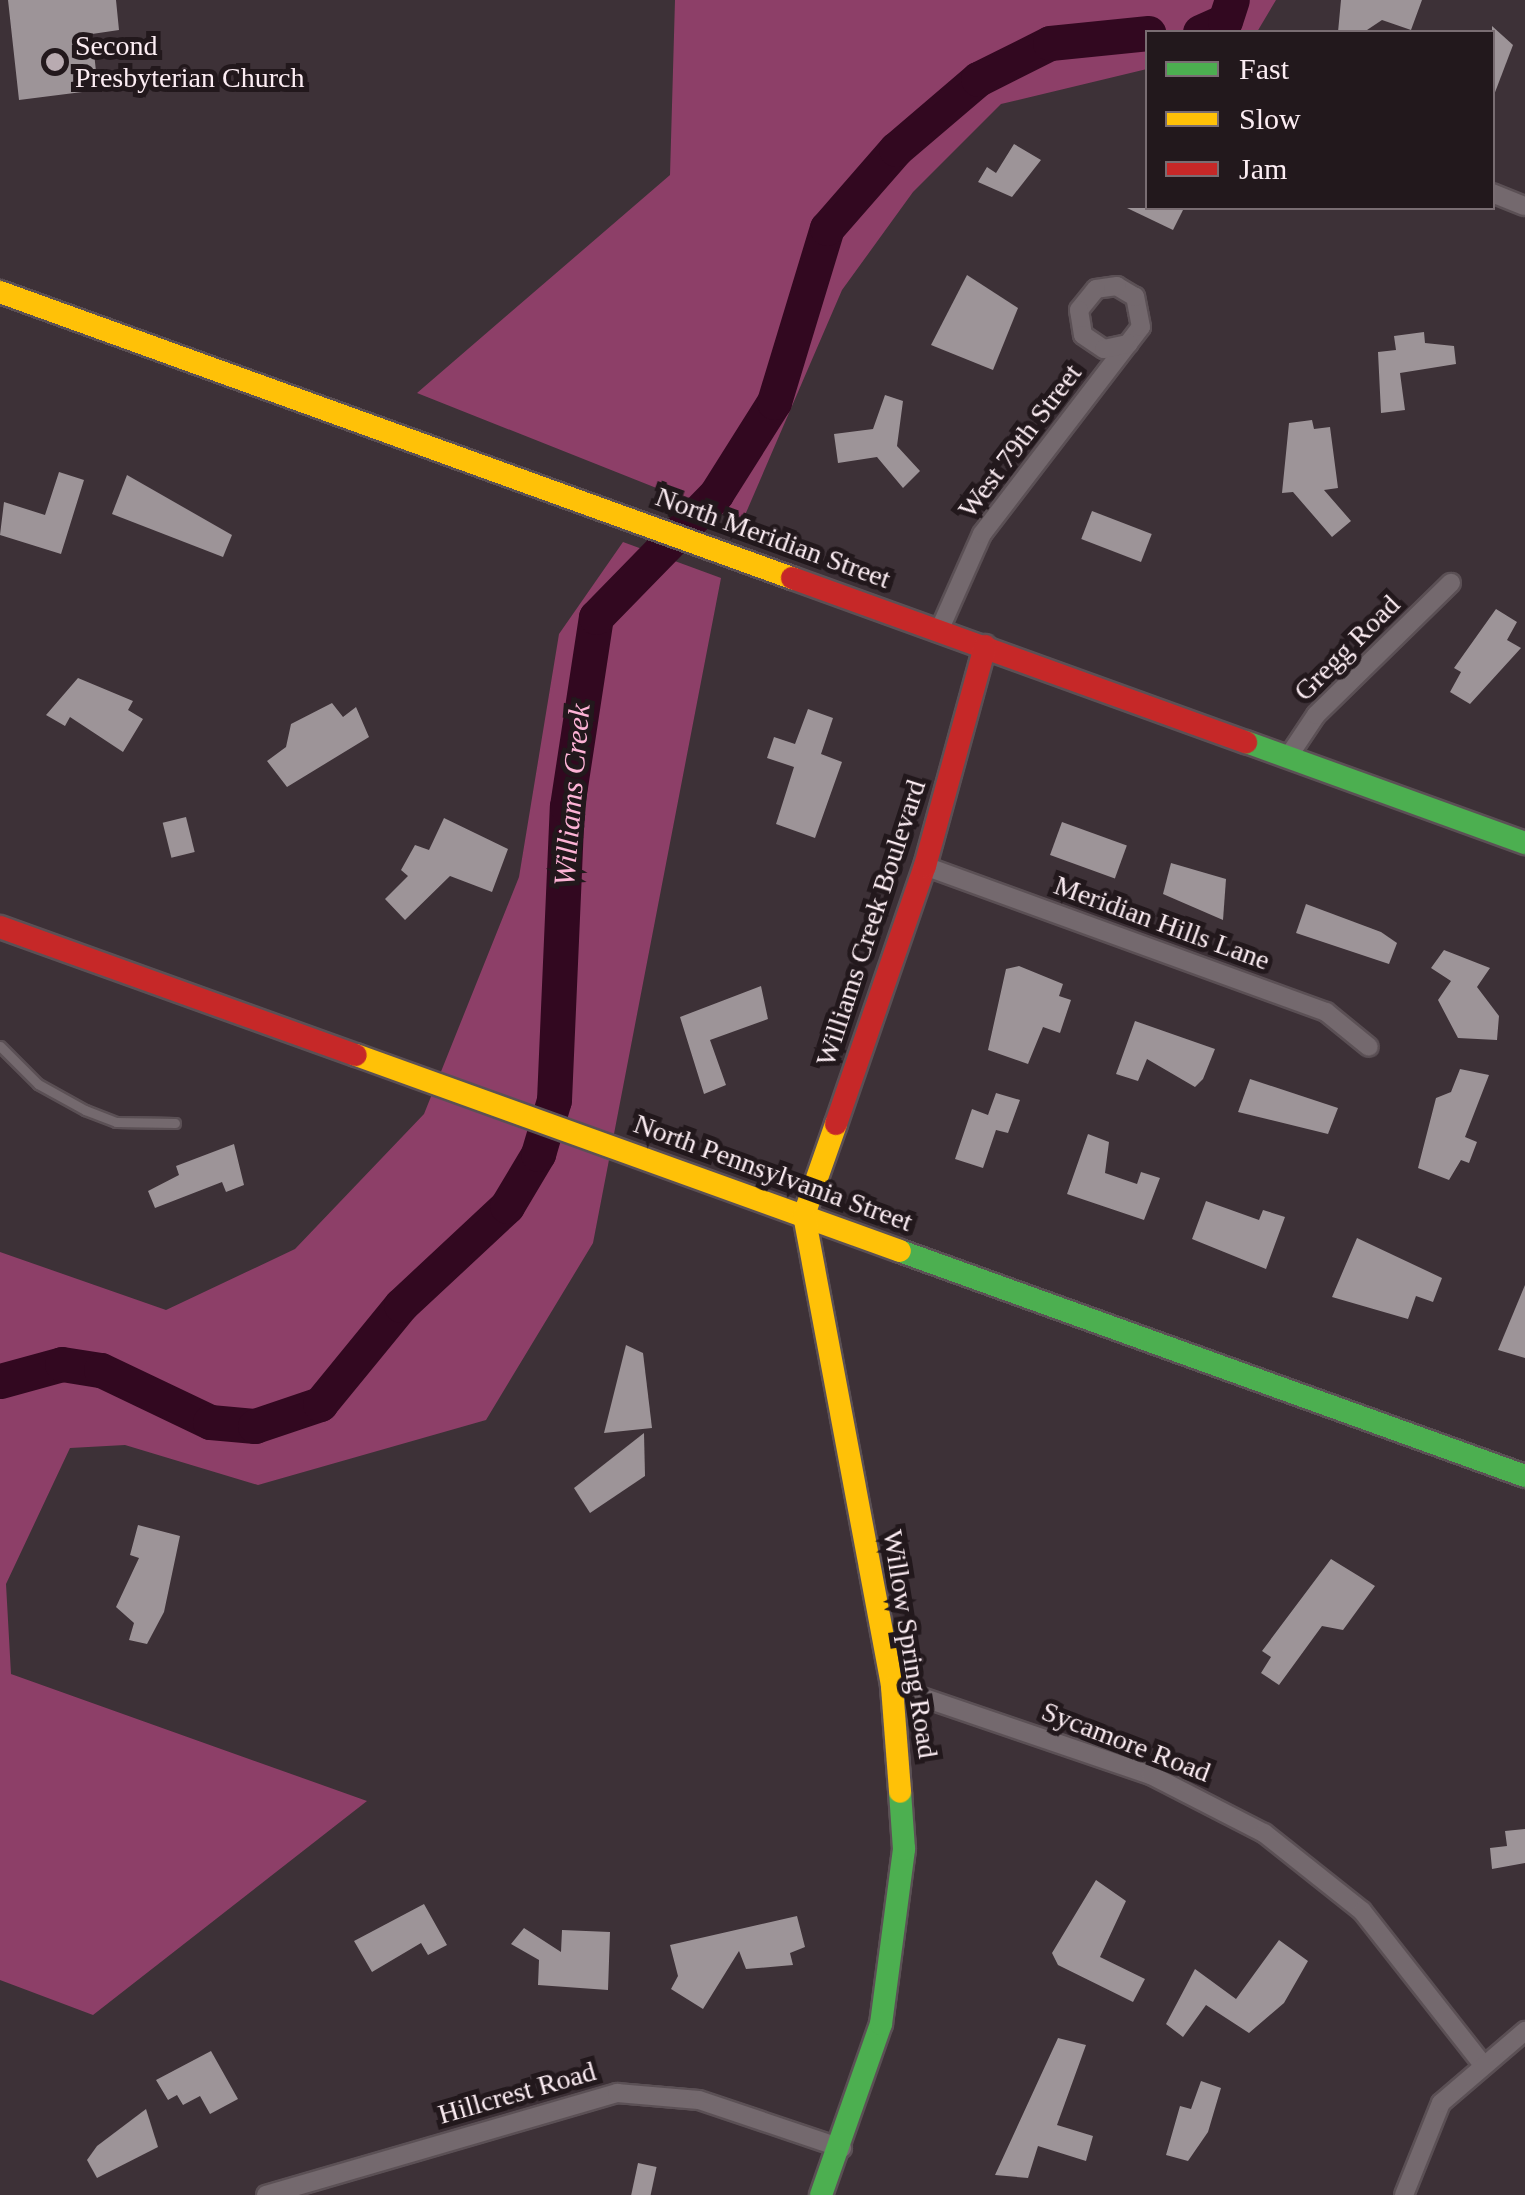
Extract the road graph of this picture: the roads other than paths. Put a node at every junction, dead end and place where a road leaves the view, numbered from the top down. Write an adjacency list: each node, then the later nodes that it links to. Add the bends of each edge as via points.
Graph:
1 (1495, 194): 2 (street)
2 (1525, 206)
3 (0, 292): 6 (street, North Meridian Street)
4 (1128, 344): 6 (street, West 79th Street, via 982,534)
5 (1451, 584): 8 (street, Gregg Road, via 1316,715)
6 (939, 631): 7 (street, North Meridian Street)
7 (985, 646): 8 (street, North Meridian Street); 10 (street, Williams Creek Boulevard)
8 (1288, 757): 9 (street, North Meridian Street)
9 (1525, 843)
10 (925, 866): 13 (street, Meridian Hills Lane, via 1326,1012); 15 (street, Williams Creek Boulevard)
11 (0, 928): 15 (street, North Pennsylvania Street)
12 (0, 1046): 14 (lane, via 38,1084 85,1110 116,1122)
13 (1370, 1047)
14 (174, 1122)
15 (804, 1215): 16 (street, North Pennsylvania Street); 17 (street, Willow Spring Road)
16 (1525, 1476)
17 (892, 1687): 21 (street, Sycamore Road, via 1152,1775 1264,1833 1362,1911); 22 (street, Willow Spring Road, via 903,1807 898,1924 869,2070)
18 (1525, 2031): 20 (street)
19 (1525, 2044): 20 (street)
20 (1502, 2045): 21 (street)
21 (1480, 2061): 25 (street, via 1431,2118)
22 (842, 2148): 23 (street, Hillcrest Road, via 699,2100 617,2094); 24 (street, Willow Spring Road)
23 (266, 2195)
24 (821, 2195)
25 (1404, 2195)

